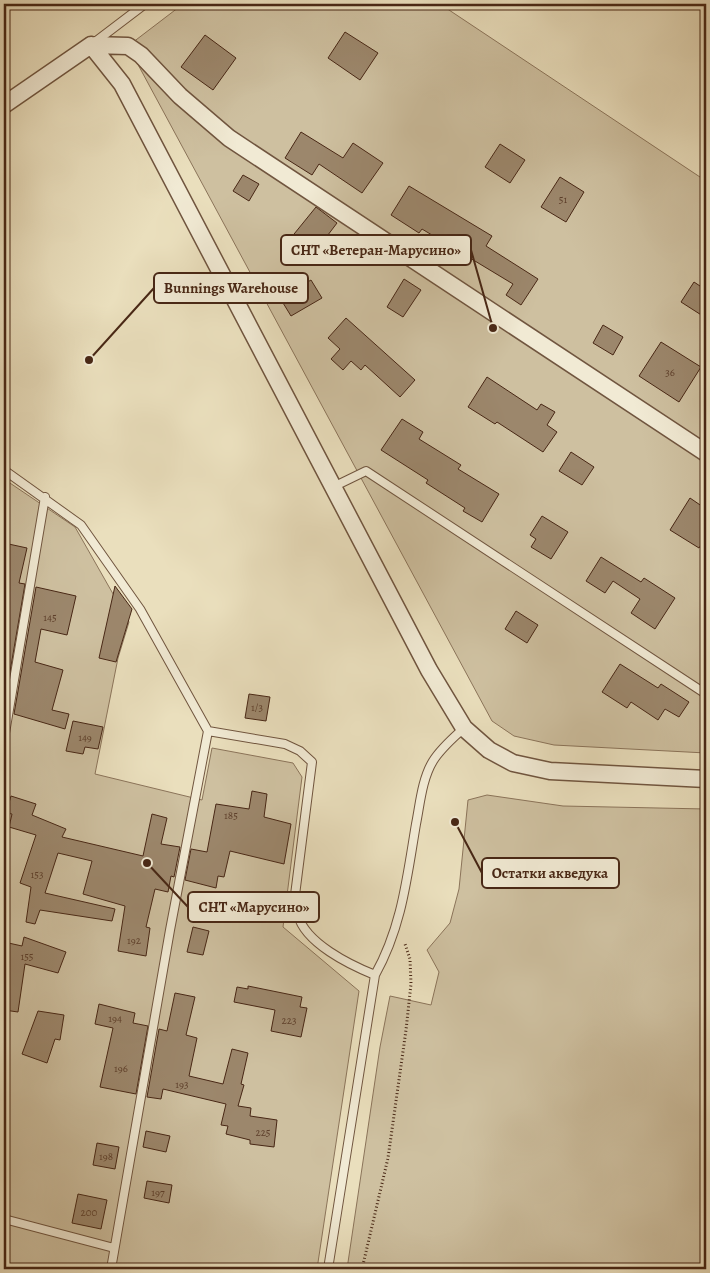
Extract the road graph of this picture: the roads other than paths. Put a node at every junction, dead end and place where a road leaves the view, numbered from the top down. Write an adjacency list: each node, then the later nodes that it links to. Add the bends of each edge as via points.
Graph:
1 (145, 4): 2 (lane)
2 (92, 45): 3 (street); 4 (street, via 128,46 229,138); 6 (street, via 122,84)
3 (4, 105)
4 (706, 453)
5 (4, 470): 7 (lane)
6 (333, 487): 8 (lane, via 366,471); 9 (street)
7 (45, 497): 10 (lane, via 81,525 140,609); 11 (lane)
8 (706, 694)
9 (464, 728): 12 (street, via 489,750 513,762 550,771); 13 (lane, via 432,762 423,788 398,922 387,954)
10 (208, 731): 13 (lane, via 285,744 312,762 295,895 298,916 308,933 334,954 348,964); 15 (lane)
11 (4, 739)
12 (706, 779)
13 (375, 975): 17 (lane)
14 (4, 1219): 15 (lane)
15 (114, 1248): 16 (lane)
16 (111, 1269)
17 (328, 1269)

